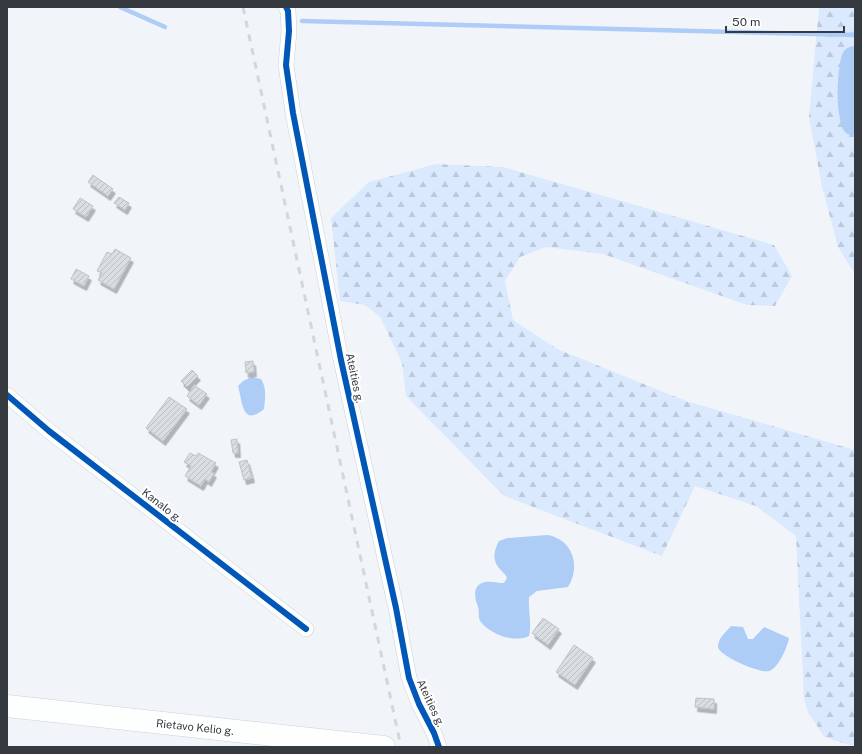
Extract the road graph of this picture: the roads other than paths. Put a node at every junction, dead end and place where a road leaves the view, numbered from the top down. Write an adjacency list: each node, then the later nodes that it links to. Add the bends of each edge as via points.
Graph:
1 (286, 7): 6 (street, Ateities g., via 289,31 286,65 293,113 341,360 409,678)
2 (7, 396): 3 (street, Kanalo g.)
3 (306, 629)
4 (7, 706): 5 (main road, Rietavo Kelio g.)
5 (384, 747)
6 (440, 747)

